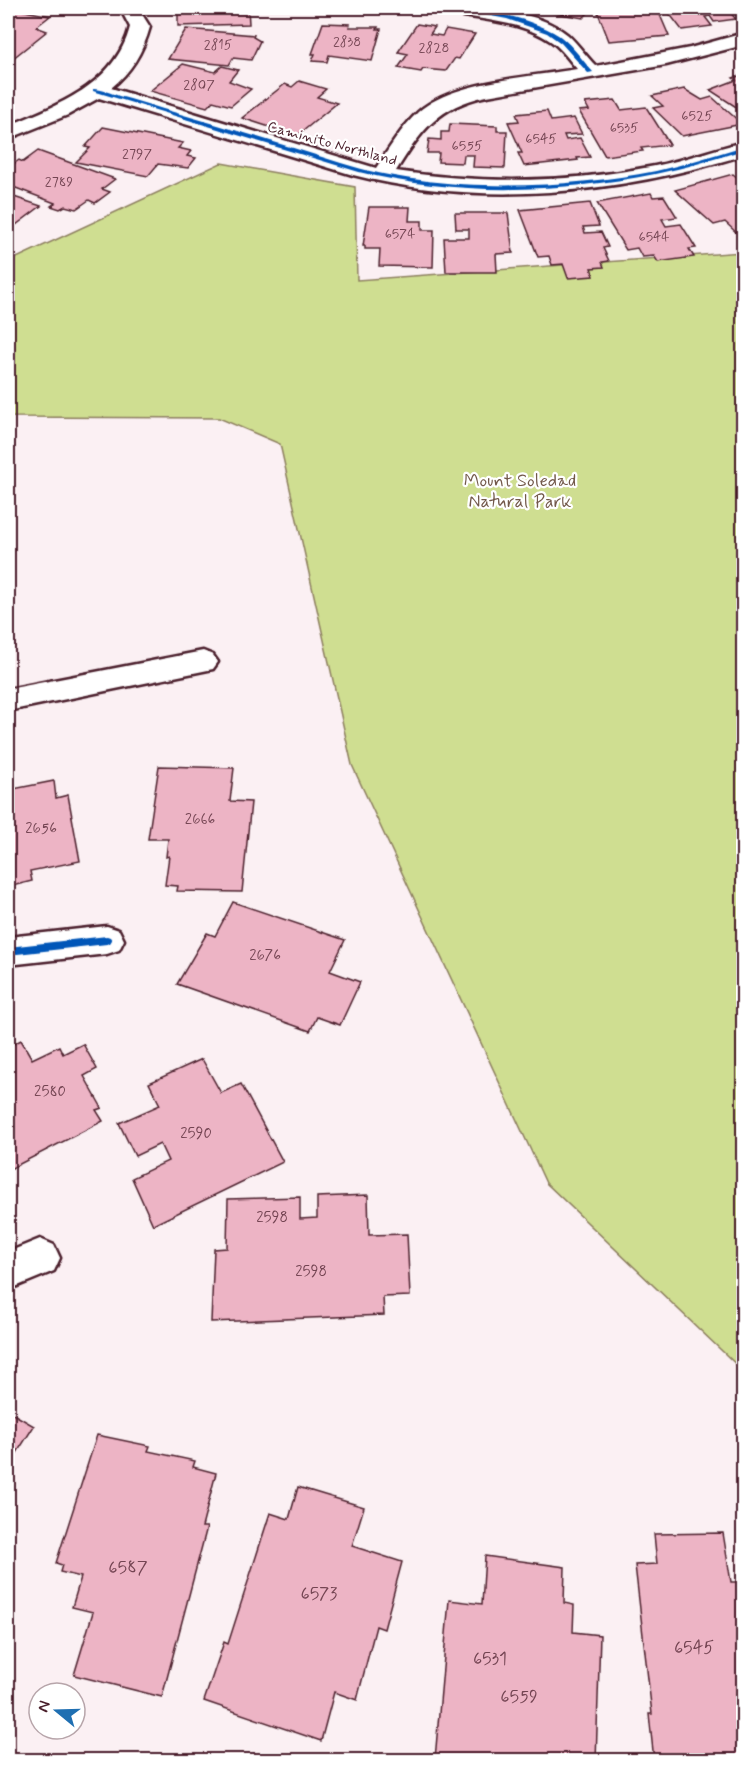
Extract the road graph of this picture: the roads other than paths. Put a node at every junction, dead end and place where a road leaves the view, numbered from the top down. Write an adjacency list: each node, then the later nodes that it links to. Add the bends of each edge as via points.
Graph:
1 (129, 8): 5 (street, via 140,27 134,49 116,74)
2 (452, 8): 4 (street, via 489,13 539,28 559,38)
3 (744, 39): 4 (street, via 653,63)
4 (590, 72): 8 (street, via 444,103 415,126)
5 (96, 90): 6 (street); 8 (street, Caminito Northland)
6 (8, 134)
7 (744, 148): 8 (street, Caminito Northland, via 667,171 582,183 484,188)
8 (382, 176)
9 (203, 662): 10 (street)
10 (8, 700)
11 (107, 940): 12 (street)
12 (8, 951)

